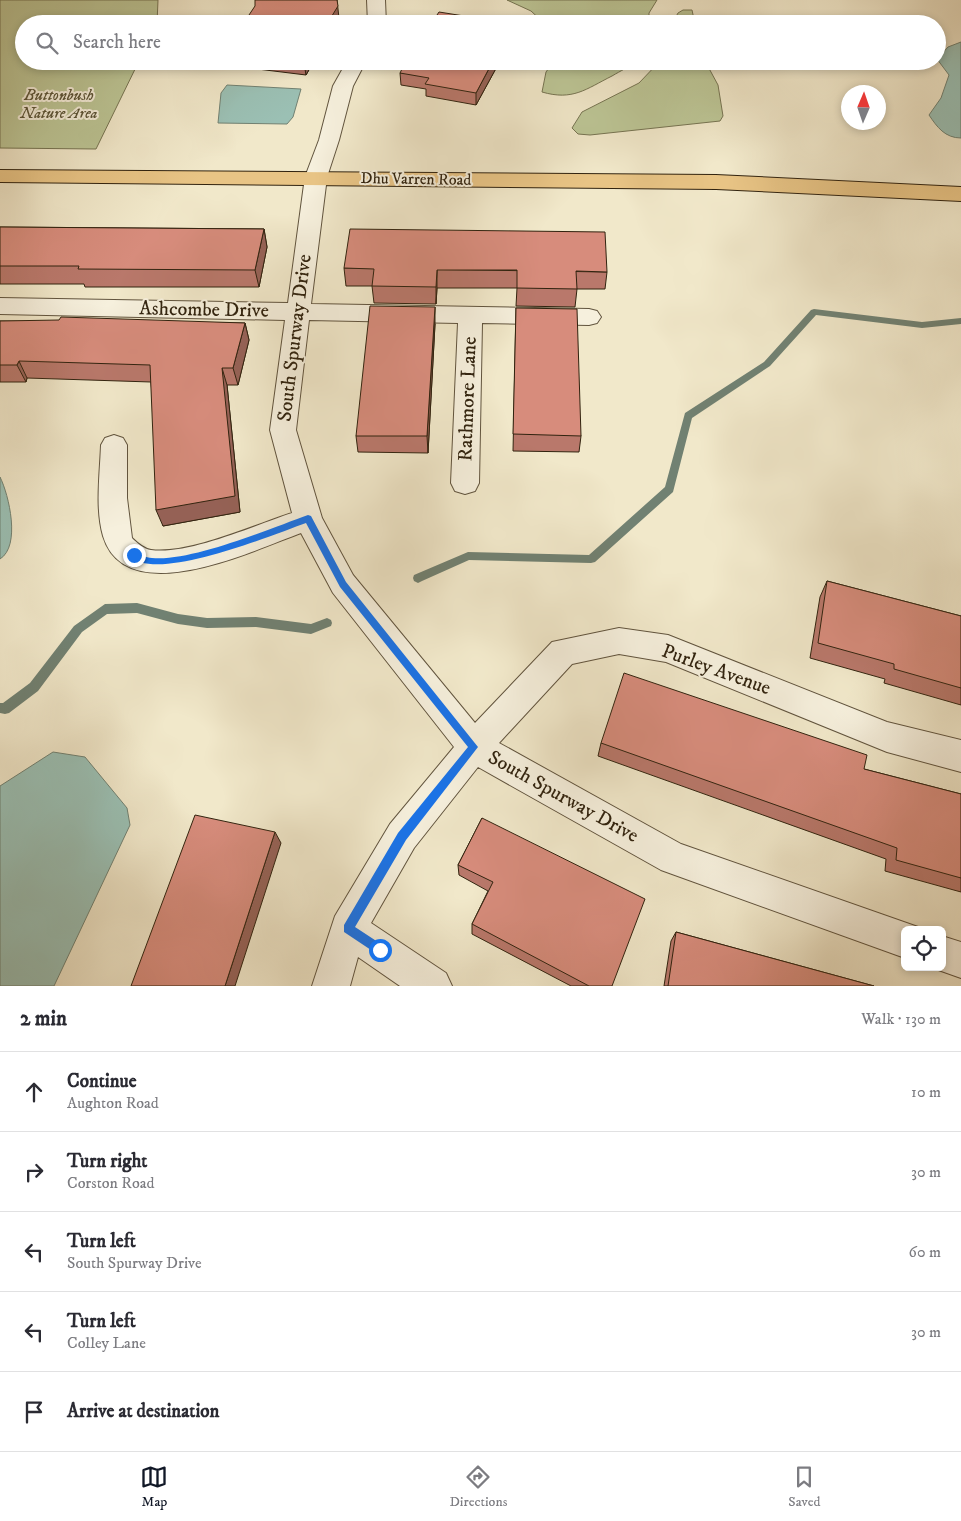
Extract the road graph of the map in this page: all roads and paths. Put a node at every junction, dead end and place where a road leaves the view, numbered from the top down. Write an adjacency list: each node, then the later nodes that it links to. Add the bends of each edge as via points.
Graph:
1 (376, 0): 2 (street)
2 (377, 15)
3 (352, 70): 5 (street, South Spurway Drive, via 343,86)
4 (0, 176): 5 (main road, Dhu Varren Road)
5 (316, 177): 6 (main road, Dhu Varren Road, via 716,182); 10 (street, South Spurway Drive)
6 (831, 189): 7 (main road, Dhu Varren Road); 8 (main road, Dhu Varren Road)
7 (961, 194)
8 (961, 204)
9 (0, 306): 10 (street, Ashcombe Drive)
10 (297, 311): 11 (street, Ashcombe Drive); 15 (street, South Spurway Drive, via 284,430)
11 (470, 315): 12 (street, Ashcombe Drive); 14 (street, Rathmore Lane)
12 (589, 317)
13 (114, 445): 15 (street, via 114,524 122,546 150,562 205,554)
14 (465, 483)
15 (308, 519): 16 (street, South Spurway Drive, via 343,584)
16 (474, 747): 17 (street, Purley Avenue, via 563,652 619,641 668,650 887,737); 18 (street, Purley Avenue, via 402,836); 19 (street, South Spurway Drive, via 673,858)
17 (961, 756)
18 (348, 929): 22 (street, Purley Avenue); 23 (street)
19 (901, 939)
20 (946, 955): 21 (street)
21 (961, 960)
22 (331, 986)
23 (433, 986)

